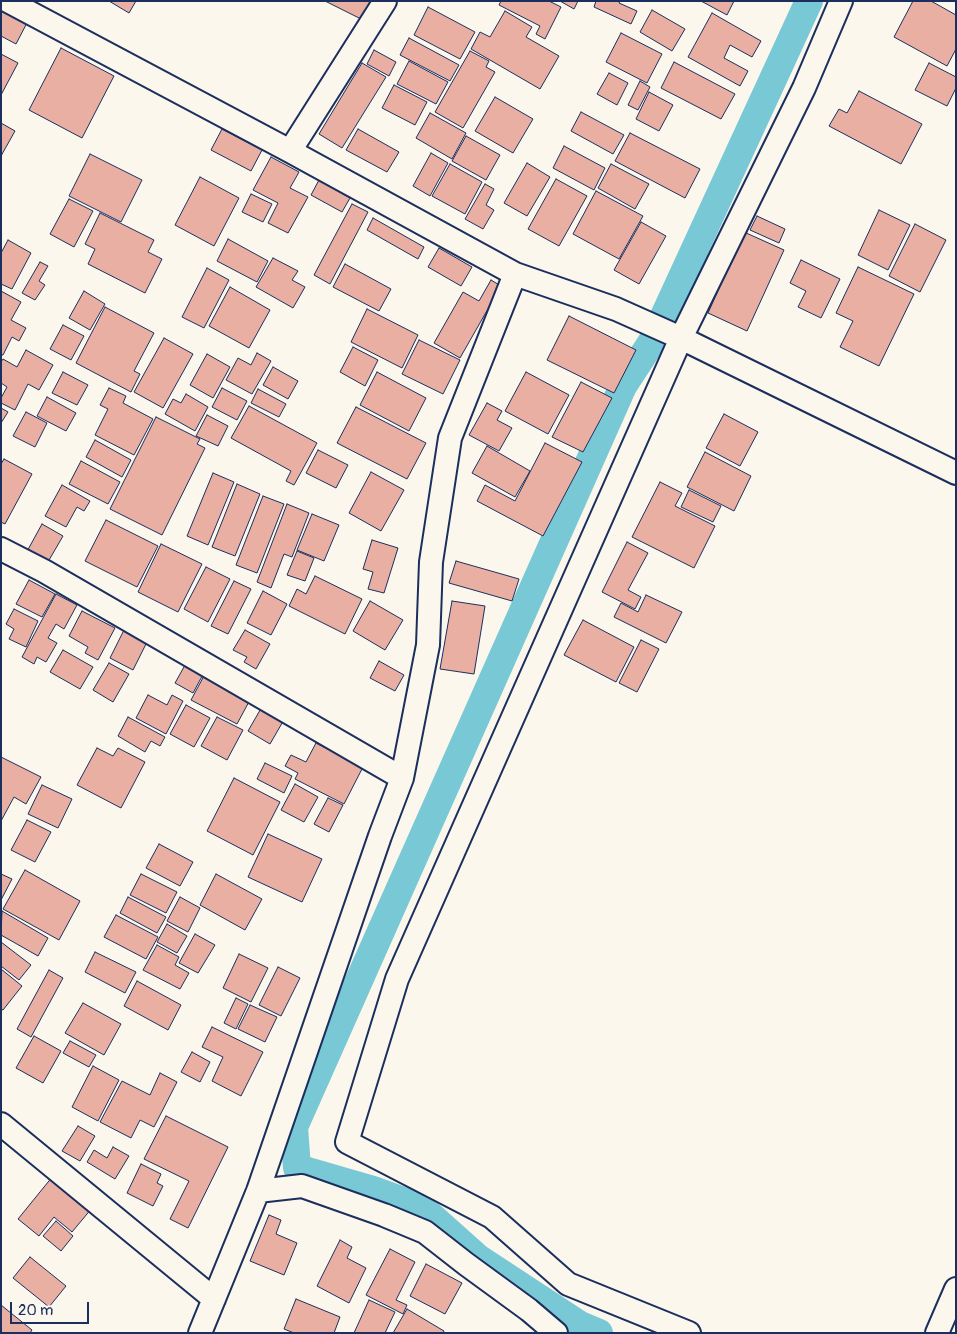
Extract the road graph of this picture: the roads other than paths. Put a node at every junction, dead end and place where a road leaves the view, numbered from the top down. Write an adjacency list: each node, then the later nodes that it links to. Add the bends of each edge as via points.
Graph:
1 (8, 1): 4 (street)
2 (385, 1): 4 (street)
3 (841, 1): 6 (street, via 804,88)
4 (290, 150): 5 (street)
5 (515, 274): 6 (street, via 616,309); 9 (street, via 450,438 431,562 428,645)
6 (681, 338): 7 (street); 16 (street, via 396,979 347,1142 492,1217 568,1284)
7 (956, 473)
8 (1, 549): 9 (street)
9 (402, 778): 11 (street)
10 (1, 1124): 13 (street)
11 (258, 1191): 13 (street); 15 (street, via 302,1186 425,1232)
12 (956, 1289): 17 (street)
13 (214, 1298): 14 (street)
14 (200, 1333)
15 (556, 1333)
16 (689, 1333)
17 (937, 1333)

